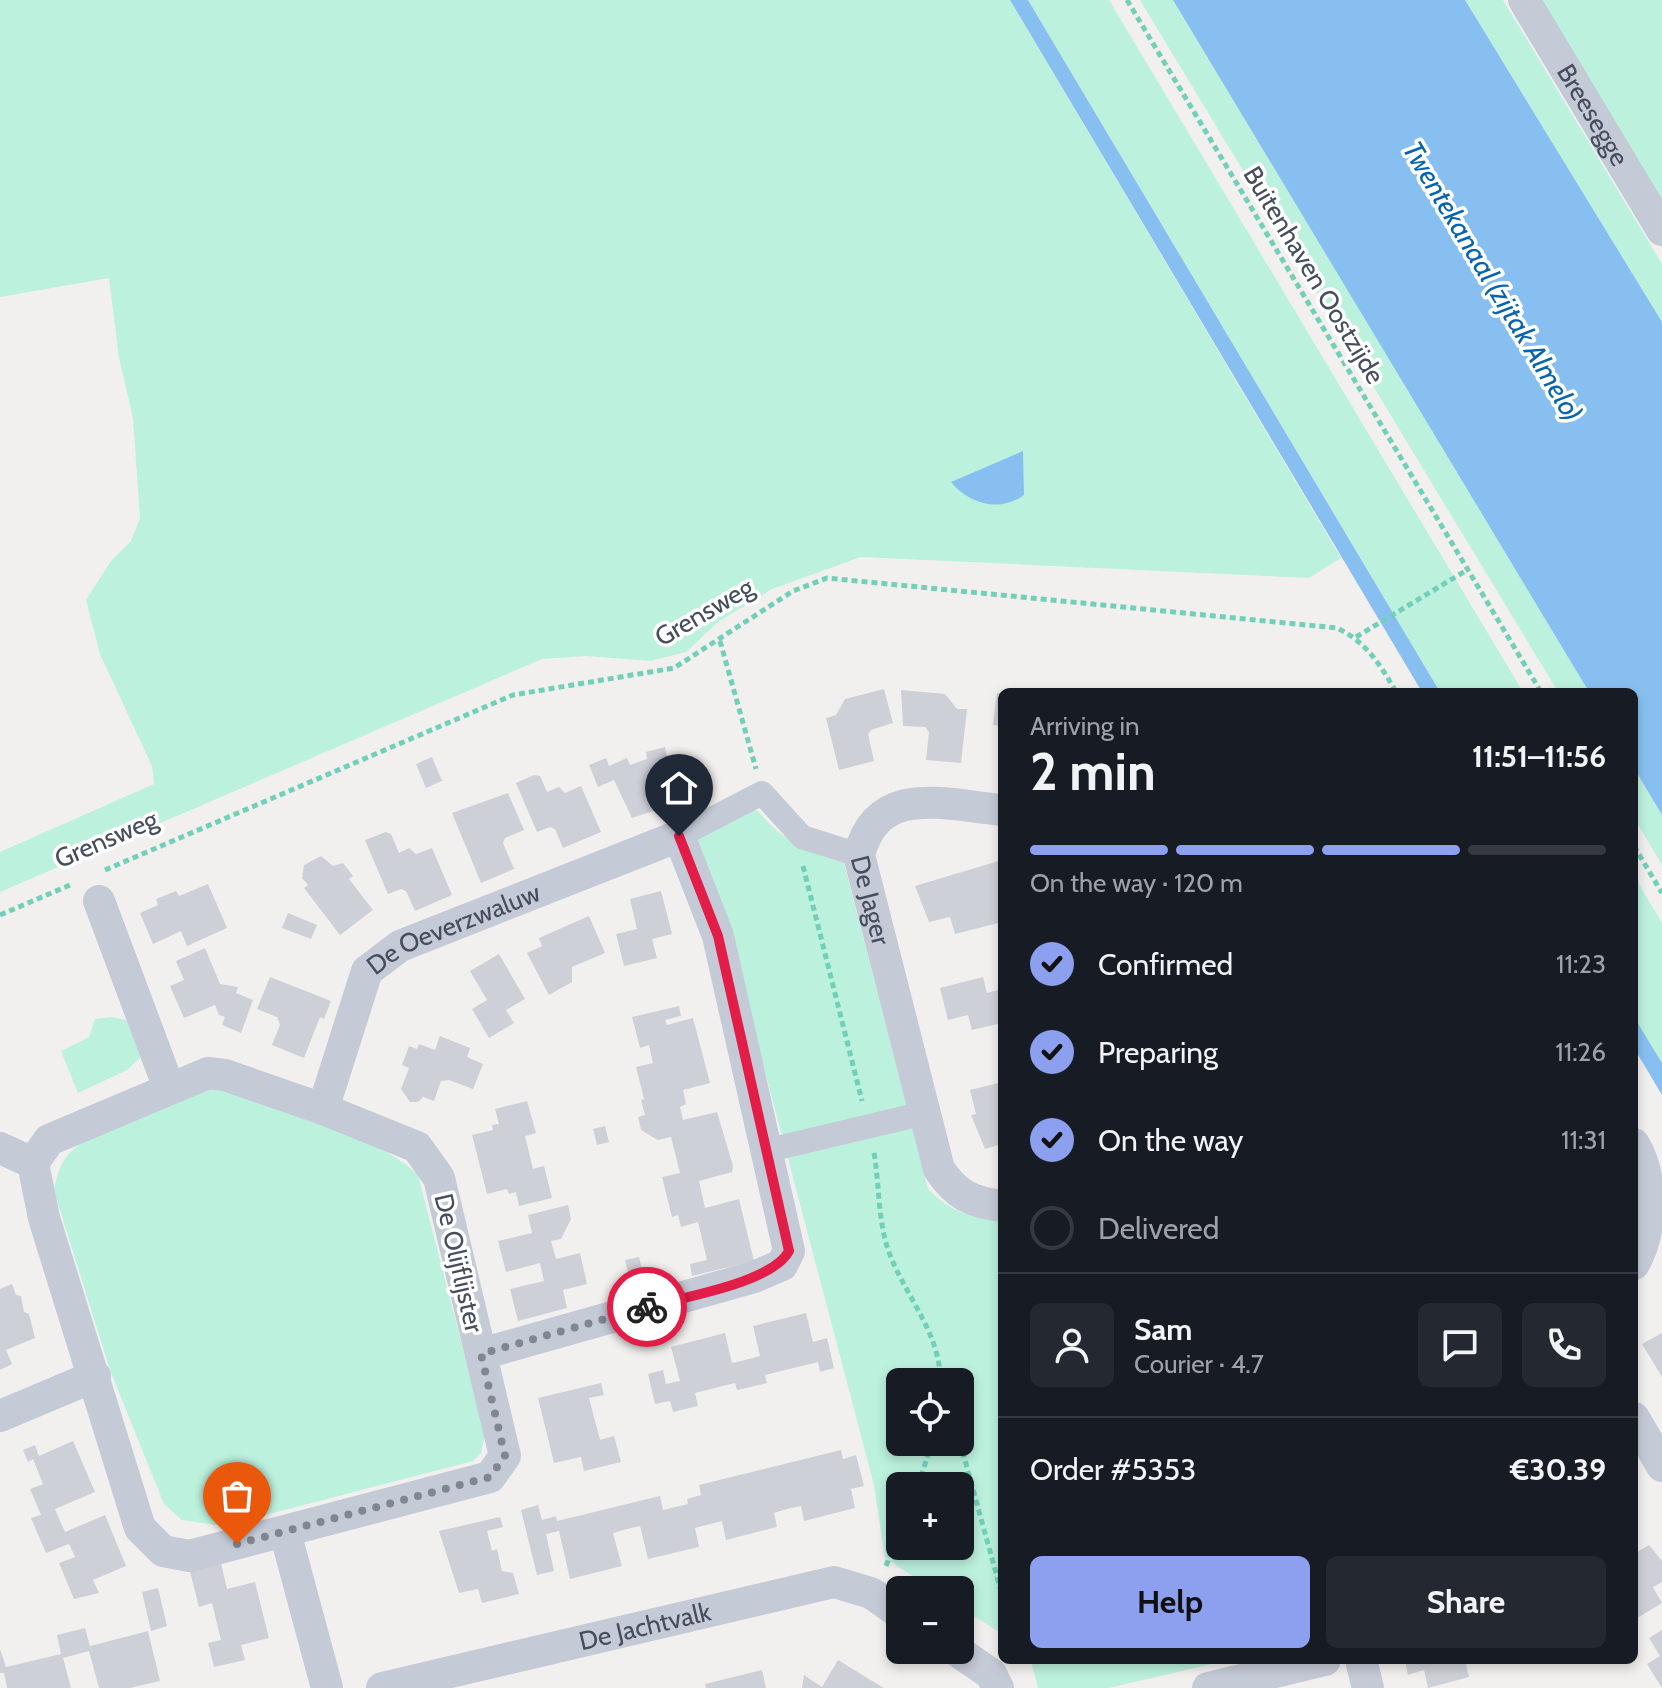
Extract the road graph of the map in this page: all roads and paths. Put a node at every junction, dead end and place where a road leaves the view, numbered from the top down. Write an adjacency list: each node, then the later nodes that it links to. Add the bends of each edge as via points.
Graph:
1 (1127, 0): 4 (path, Buitenhaven Oostzijde)
2 (1524, 0): 3 (street, Breesegge)
3 (1662, 230)
4 (1467, 570): 5 (path); 8 (path, Buitenhaven Oostzijde)
5 (1356, 637): 6 (path, Grensweg, via 1337,628 827,578 793,591); 7 (path)
6 (720, 641): 9 (path); 14 (path, Grensweg, via 674,668 513,695)
7 (1394, 688)
8 (1539, 688)
9 (762, 793): 11 (street, De Oeverzwaluw); 13 (street, via 802,837)
10 (998, 810): 13 (street, De Jager, via 915,802 890,808 864,836)
11 (679, 836): 18 (street, De Oeverzwaluw, via 400,946 367,971); 21 (street, via 718,936)
12 (1638, 853): 15 (path)
13 (859, 855): 19 (street, De Jager)
14 (91, 886): 16 (path, Grensweg); 17 (street)
15 (1662, 893)
16 (0, 915)
17 (169, 1088): 18 (street, De Olijflijster, via 208,1073 225,1075); 23 (street, De Olijflijster, via 49,1140)
18 (323, 1109): 26 (street, De Olijflijster, via 417,1147 439,1178)
19 (925, 1113): 21 (street); 24 (street, De Jager, via 939,1169 953,1190 970,1200)
20 (0, 1148): 23 (street)
21 (769, 1150): 26 (street, via 789,1251 782,1265)
22 (1638, 1151): 25 (street, via 1649,1225)
23 (33, 1163): 27 (street, De Olijflijster, via 44,1218)
24 (998, 1205)
25 (1638, 1254)
26 (481, 1354): 32 (street, De Olijflijster, via 505,1456 490,1477)
27 (95, 1376): 28 (street); 32 (street, De Olijflijster, via 140,1528 163,1551 189,1556)
28 (0, 1416)
29 (1638, 1425): 31 (street)
30 (964, 1456): 33 (path)
31 (1662, 1466)
32 (285, 1532): 38 (street)
33 (998, 1580)
34 (886, 1603): 39 (street, De Jachtvalk, via 834,1582)
35 (974, 1662): 40 (street, via 991,1674)
36 (1308, 1664): 41 (street)
37 (1362, 1664): 42 (street)
38 (327, 1688)
39 (382, 1688)
40 (998, 1688)
41 (1208, 1688)
42 (1368, 1688)

